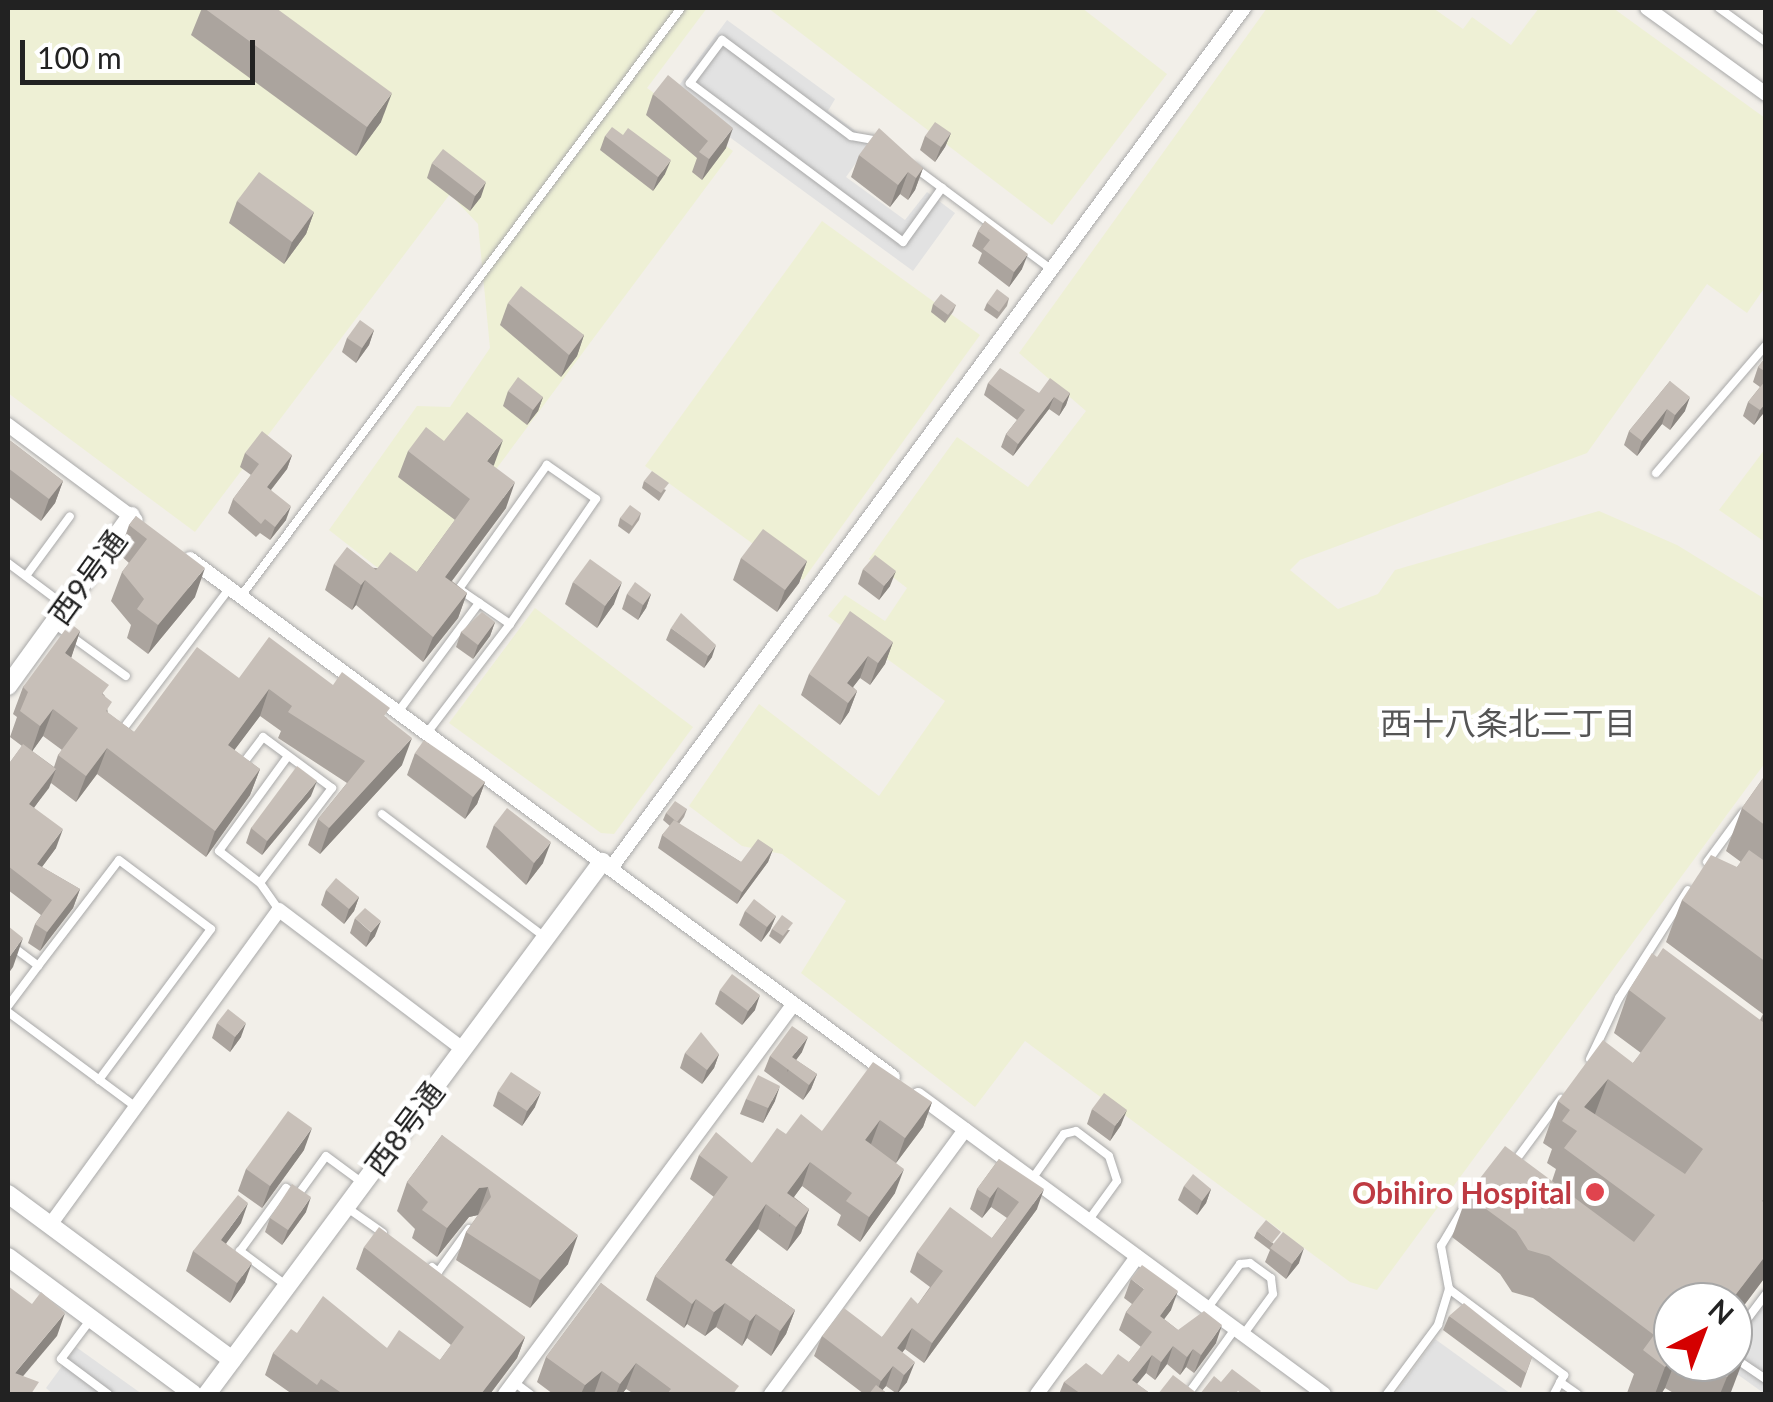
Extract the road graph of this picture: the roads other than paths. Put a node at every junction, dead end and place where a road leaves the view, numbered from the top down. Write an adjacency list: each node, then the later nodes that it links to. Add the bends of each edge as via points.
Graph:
1 (680, 8): 20 (lane)
2 (1244, 8): 11 (street)
3 (1647, 8): 5 (street)
4 (1719, 8): 6 (lane)
5 (1665, 13): 7 (street)
6 (1766, 42)
7 (1766, 94)
8 (889, 149): 10 (lane, via 876,139 851,136 722,40 690,83 903,242)
9 (902, 159): 10 (lane)
10 (942, 188): 11 (lane)
11 (1051, 270): 34 (street)
12 (1766, 345): 14 (lane)
13 (8, 426): 16 (street)
14 (1656, 474)
15 (70, 516): 19 (lane)
16 (138, 521): 22 (street, 西9号通)
17 (174, 547): 20 (street)
18 (8, 563): 19 (lane)
19 (26, 576): 22 (lane)
20 (236, 592): 27 (street); 29 (lane)
21 (479, 603): 24 (lane); 24 (lane, via 459,589 547,465 596,498); 27 (lane)
22 (66, 606): 23 (street, 西9号通)
23 (53, 623): 25 (street, 西9号通); 26 (lane)
24 (510, 624): 28 (lane)
25 (11, 674)
26 (126, 676)
27 (398, 712): 28 (street)
28 (427, 734): 34 (street)
29 (117, 736)
30 (288, 756): 31 (lane, via 262,737); 35 (lane, via 219,851); 35 (lane, via 332,788)
31 (233, 776)
32 (1755, 796): 43 (lane, via 1668,921)
33 (382, 814): 37 (lane)
34 (606, 865): 37 (street, 西8号通); 40 (street)
35 (260, 882): 36 (lane)
36 (280, 910): 42 (street); 46 (street)
37 (546, 938): 42 (street, 西8号通)
38 (8, 943): 39 (lane)
39 (38, 966): 41 (lane); 44 (lane, via 118,860 212,929)
40 (794, 1004): 47 (street); 68 (street)
41 (8, 1009): 44 (lane)
42 (463, 1050): 50 (street, 西8号通)
43 (1580, 1073)
44 (99, 1080): 46 (lane)
45 (1568, 1089): 48 (lane, via 1512,1166)
46 (136, 1107): 56 (street)
47 (965, 1130): 49 (street); 74 (street)
48 (1496, 1175)
49 (1032, 1179): 54 (street); 54 (lane, via 1064,1134 1076,1131 1109,1156 1117,1181)
50 (364, 1184): 53 (street, 西8号通); 61 (lane, via 326,1156 296,1196 286,1188 240,1252)
51 (1481, 1184): 62 (lane, via 1441,1246)
52 (8, 1194): 56 (street)
53 (346, 1207): 57 (lane); 61 (street, 西8号通)
54 (1088, 1220): 58 (street)
55 (474, 1222): 60 (lane, via 438,1272)
56 (50, 1225): 66 (street)
57 (392, 1240)
58 (1137, 1256): 63 (street); 75 (street)
59 (8, 1257): 64 (street)
60 (423, 1261)
61 (287, 1286): 66 (street, 西8号通)
62 (1448, 1289): 67 (lane, via 1564,1374); 77 (lane, via 1438,1325)
63 (1207, 1308): 65 (street); 65 (lane, via 1240,1264 1272,1278 1273,1294)
64 (91, 1319): 71 (lane, via 61,1359); 72 (street)
65 (1239, 1332): 70 (street); 76 (lane)
66 (232, 1360): 69 (street, 西8号通)
67 (1560, 1382): 78 (lane); 79 (lane)
68 (510, 1388): 73 (lane)
69 (216, 1391)
70 (1313, 1391)
71 (108, 1394)
72 (193, 1394)
73 (530, 1394)
74 (771, 1394)
75 (1037, 1394)
76 (1188, 1394)
77 (1387, 1394)
78 (1554, 1394)
79 (1577, 1394)

